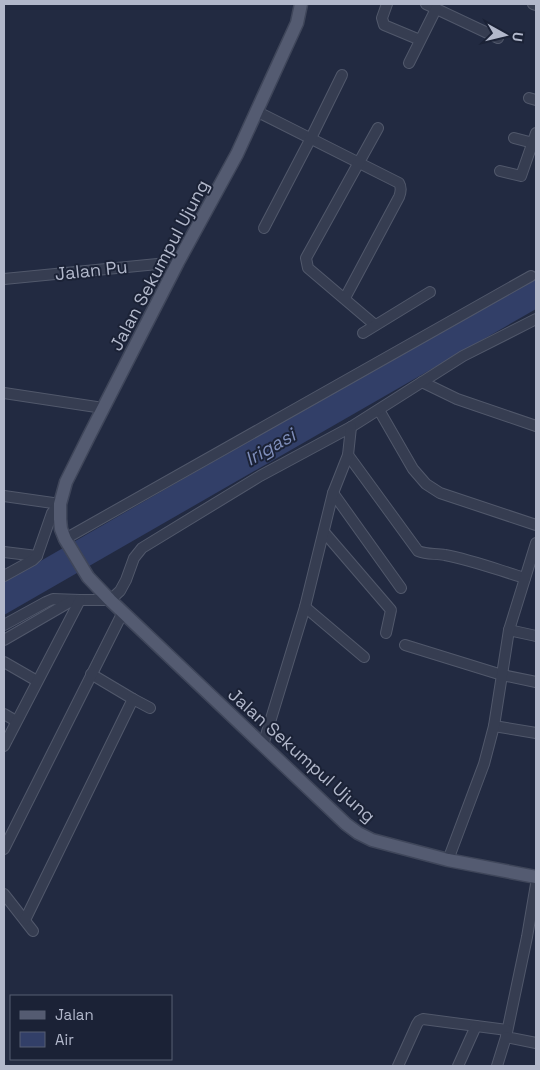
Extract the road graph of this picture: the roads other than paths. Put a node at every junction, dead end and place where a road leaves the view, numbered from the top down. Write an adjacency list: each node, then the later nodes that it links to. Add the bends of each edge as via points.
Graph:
1 (301, 4): 9 (main road, Jalan Sekumpul Ujung, via 297,23)
2 (387, 4): 6 (street, via 382,18 384,25)
3 (426, 4): 4 (street)
4 (436, 9): 5 (street); 6 (street)
5 (498, 38)
6 (420, 40): 7 (street)
7 (409, 63)
8 (342, 75): 11 (street)
9 (256, 112): 11 (street); 17 (main road, Jalan Sekumpul Ujung, via 237,154)
10 (378, 128): 14 (street)
11 (311, 138): 14 (street); 16 (street)
12 (514, 138): 13 (street)
13 (535, 138): 15 (street, via 521,176)
14 (359, 164): 21 (street, via 306,258 308,268); 21 (street, via 399,183 401,192)
15 (500, 171)
16 (264, 228)
17 (178, 262): 19 (street, Jalan Pu); 27 (main road, Jalan Sekumpul Ujung)
18 (531, 276): 37 (street)
19 (4, 279)
20 (430, 292): 23 (street)
21 (345, 298): 23 (street)
22 (534, 320): 25 (street, via 463,356)
23 (376, 325): 24 (street)
24 (362, 333)
25 (422, 382): 28 (street); 29 (street, via 457,399)
26 (4, 393): 27 (street)
27 (103, 408): 34 (main road, Jalan Sekumpul Ujung, via 66,482)
28 (379, 410): 30 (street); 35 (street, via 413,469 426,484 440,493)
29 (536, 426)
30 (351, 427): 31 (street); 45 (street, via 260,476 142,548 134,558 120,592)
31 (348, 455): 32 (street); 42 (street, via 418,551 443,554)
32 (333, 493): 36 (street); 43 (street)
33 (4, 496): 34 (street)
34 (60, 505): 37 (main road, Jalan Sekumpul Ujung); 40 (street, via 52,513)
35 (536, 525)
36 (324, 532): 46 (street); 50 (street, via 391,610)
37 (66, 541): 45 (main road, Jalan Sekumpul Ujung, via 88,577)
38 (536, 544): 42 (street)
39 (4, 552): 40 (street)
40 (37, 556): 41 (street)
41 (4, 576)
42 (525, 578): 49 (street)
43 (401, 588)
44 (77, 600): 45 (street); 48 (street, via 53,599); 52 (street); 58 (street)
45 (110, 600): 47 (main road, Jalan Sekumpul Ujung)
46 (306, 607): 54 (street); 66 (street)
47 (123, 612): 56 (street); 66 (main road, Jalan Sekumpul Ujung)
48 (4, 624)
49 (509, 630): 51 (street); 57 (street)
50 (386, 633)
51 (536, 636)
52 (4, 640)
53 (405, 645): 57 (street)
54 (364, 657)
55 (4, 662): 58 (street)
56 (91, 674): 60 (street); 68 (street)
57 (502, 675): 59 (street); 64 (street)
58 (38, 681): 63 (street)
59 (536, 682)
60 (133, 699): 61 (street); 73 (street)
61 (150, 708)
62 (4, 714): 63 (street)
63 (16, 720): 67 (street)
64 (494, 726): 65 (street); 69 (street, via 484,764)
65 (536, 733)
66 (263, 745): 69 (main road, Jalan Sekumpul Ujung, via 358,833 372,840)
67 (4, 746)
68 (4, 849)
69 (448, 860): 70 (main road, Jalan Sekumpul Ujung)
70 (536, 877)
71 (536, 884): 76 (street)
72 (4, 894): 73 (street)
73 (24, 920): 74 (street)
74 (33, 931)
75 (476, 1026): 76 (street); 78 (street, via 419,1021); 79 (street)
76 (506, 1034): 77 (street); 80 (street)
77 (536, 1043)
78 (398, 1066)
79 (458, 1066)
80 (497, 1066)

